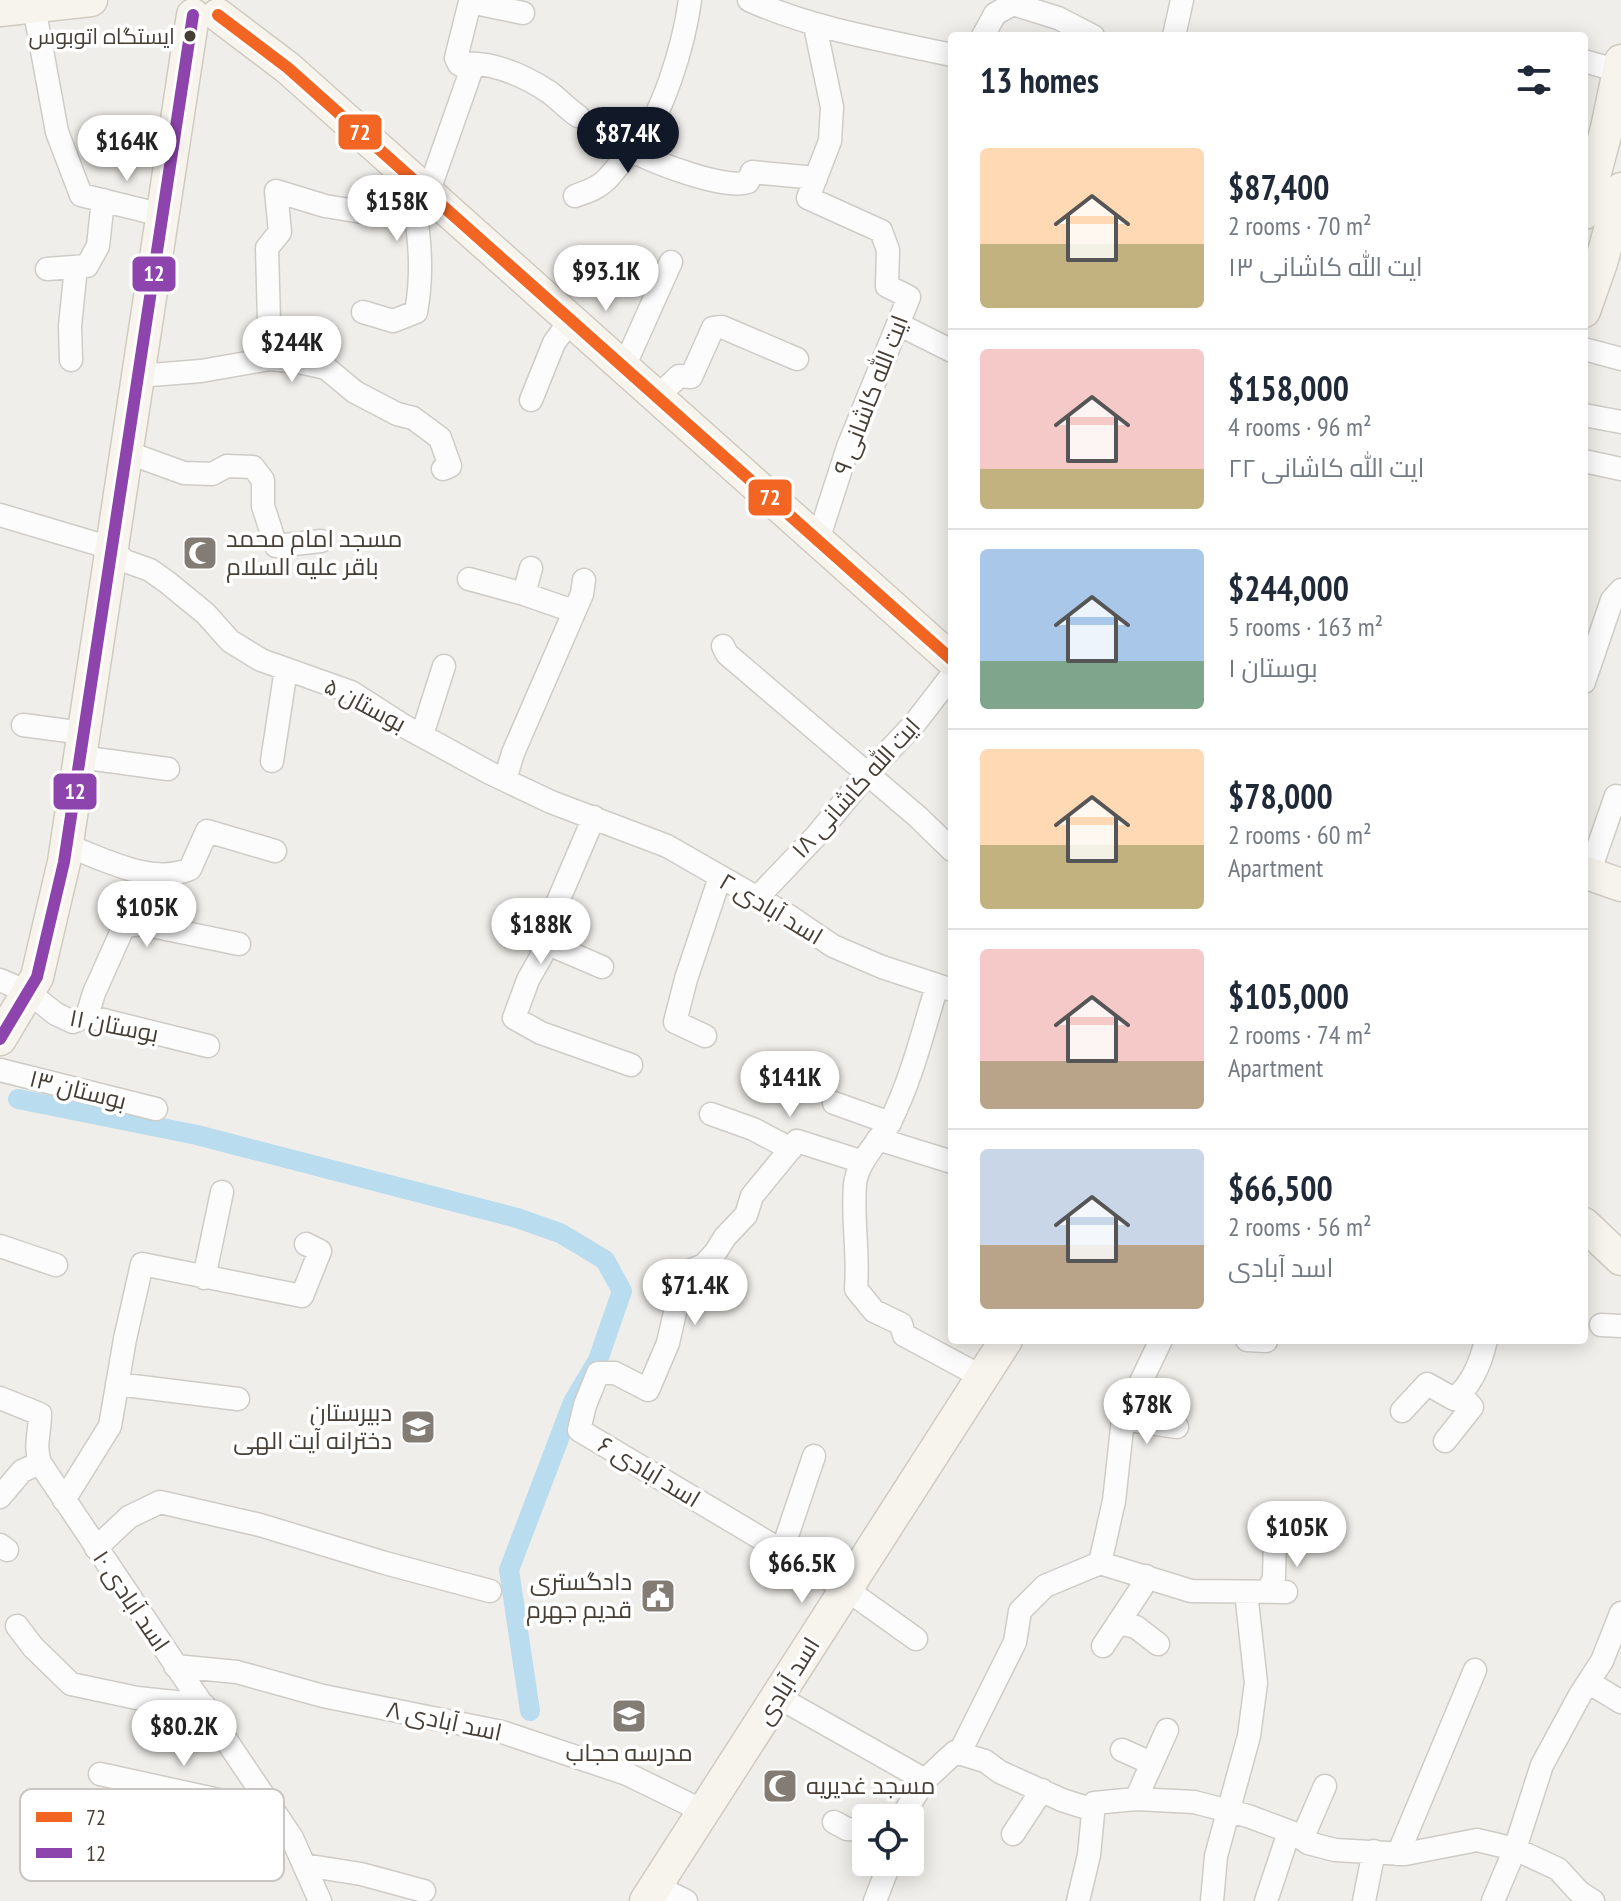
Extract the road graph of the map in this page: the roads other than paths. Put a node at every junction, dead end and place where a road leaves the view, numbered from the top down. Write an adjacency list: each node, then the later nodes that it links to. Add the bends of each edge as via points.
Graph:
1 (91, 0): 5 (main road)
2 (690, 0): 18 (street, via 675,68)
3 (749, 0): 9 (street)
4 (1182, 0): 12 (street)
5 (34, 7): 7 (main road); 24 (street, via 57,132 81,195)
6 (205, 7): 23 (main road, via 288,68); 25 (main road)
7 (0, 10)
8 (523, 13): 15 (street, via 470,2 456,58)
9 (815, 26): 13 (street); 19 (street, via 832,107 830,141)
10 (985, 32): 11 (street, via 995,14 1013,4)
11 (1085, 32)
12 (1175, 32)
13 (948, 54)
14 (1588, 62): 16 (street)
15 (459, 64): 17 (street, via 490,65 507,72 549,92); 23 (street, via 471,71)
16 (1620, 66): 22 (main road)
17 (578, 116)
18 (633, 151): 19 (street, via 655,163 724,183 748,182 752,172); 21 (street, via 595,189)
19 (816, 178): 32 (street, ایت الله کاشانی ۹, via 808,198 881,231 888,250 887,286 909,297)
20 (1621, 189): 29 (main road)
21 (575, 196)
22 (1588, 197)
23 (421, 198): 30 (street, via 416,312 393,321); 31 (main road); 35 (street, via 362,212 276,191 280,232 267,248)
24 (103, 200): 25 (street); 27 (street, via 98,246 87,266)
25 (162, 215): 40 (main road)
26 (671, 262): 39 (street)
27 (76, 267): 28 (street); 38 (street)
28 (47, 269)
29 (1588, 300)
30 (363, 312)
31 (571, 319): 39 (main road); 42 (street, via 554,343)
32 (898, 324): 33 (street); 50 (street, ایت الله کاشانی ۹, via 848,447)
33 (948, 349)
34 (1588, 350): 37 (street)
35 (270, 359): 40 (street); 47 (street, via 326,368 355,392 413,418 440,438 450,466)
36 (797, 359): 41 (street, via 722,327 713,328 691,377 679,376)
37 (1621, 359)
38 (71, 360)
39 (624, 367): 41 (main road)
40 (138, 376): 45 (main road)
41 (657, 397): 50 (main road)
42 (531, 400)
43 (1588, 416): 44 (street)
44 (1621, 422)
45 (126, 452): 51 (street, via 184,473 253,467 263,480 263,506 276,546); 52 (main road)
46 (1588, 462): 48 (street)
47 (443, 469)
48 (1621, 469)
49 (0, 515): 52 (street, بوستان ۵)
50 (818, 540): 60 (main road)
51 (321, 541)
52 (111, 548): 62 (street, بوستان ۵, via 188,598 230,641); 67 (main road)
53 (531, 568): 57 (street)
54 (469, 579): 57 (street)
55 (584, 580): 58 (street)
56 (1621, 590): 63 (street, via 1612,600)
57 (524, 594): 58 (street)
58 (573, 611): 71 (street)
59 (723, 646): 70 (street)
60 (948, 656)
61 (444, 666): 66 (street)
62 (286, 669): 66 (street, بوستان ۵, via 351,692); 68 (street)
63 (1588, 670)
64 (948, 680): 70 (street, ایت الله کاشانی ۱۸)
65 (23, 725): 67 (street)
66 (422, 735): 71 (street, بوستان ۵)
67 (82, 745): 69 (street); 74 (main road)
68 (272, 761)
69 (168, 769)
70 (867, 774): 75 (street); 81 (street, ایت الله کاشانی ۱۸)
71 (505, 780): 73 (street, بوستان ۵)
72 (1616, 796): 77 (street)
73 (594, 817): 79 (street, اسد آبادی ۲, via 667,846); 82 (street)
74 (66, 845): 76 (street, via 157,876 190,869 207,831); 85 (main road, via 37,977)
75 (948, 846)
76 (275, 851)
77 (1588, 868)
78 (1588, 874): 80 (main road)
79 (720, 877): 81 (street, اسد آبادی ۲); 88 (street, via 675,1022)
80 (1621, 885)
81 (757, 898): 86 (street, اسد آبادی ۲, via 833,946)
82 (541, 941): 84 (street); 91 (street, via 542,955 514,1018)
83 (239, 944): 87 (street, via 142,924 124,926)
84 (602, 967)
85 (14, 986): 87 (street, بوستان ۱۱, via 73,1022); 89 (main road)
86 (944, 988): 96 (street)
87 (87, 1016): 90 (street, بوستان ۱۱)
88 (705, 1036)
89 (0, 1039)
90 (208, 1046)
91 (631, 1065)
92 (0, 1070): 94 (street, بوستان ۱۳)
93 (834, 1103): 96 (street)
94 (156, 1109)
95 (711, 1114): 97 (street)
96 (884, 1131): 98 (street); 99 (street)
97 (791, 1149): 99 (street, via 797,1141); 125 (street, اسد آبادی ۶, via 715,1253 704,1265 684,1273 668,1343 648,1390 615,1373 598,1373 579,1430)
98 (948, 1160)
99 (863, 1162): 110 (street, via 855,1182 856,1289 874,1311 901,1324 904,1335)
100 (222, 1192): 106 (street)
101 (1588, 1228): 104 (main road)
102 (306, 1244): 106 (street, via 320,1251 302,1296)
103 (0, 1246): 105 (street)
104 (1621, 1259)
105 (56, 1265)
106 (204, 1278): 111 (street, via 142,1264)
107 (1003, 1344): 110 (main road, اسد آبادی)
108 (1159, 1344): 116 (street)
109 (1485, 1344): 112 (street, via 1477,1369)
110 (982, 1377): 128 (main road, اسد آبادی)
111 (117, 1384): 114 (street); 122 (street, via 110,1426)
112 (1460, 1394): 115 (street, via 1454,1399 1427,1384); 118 (street, via 1472,1407)
113 (0, 1398): 120 (street, via 40,1414 35,1448)
114 (238, 1399)
115 (1402, 1411)
116 (1123, 1419): 117 (street); 126 (street, via 1114,1501)
117 (1177, 1427)
118 (1445, 1441)
119 (814, 1456): 125 (street)
120 (40, 1463): 121 (street, via 22,1471); 122 (street, اسد آبادی ۱۰)
121 (0, 1497)
122 (64, 1500): 124 (street, اسد آبادی ۱۰)
123 (1275, 1537): 130 (street, via 1274,1578)
124 (96, 1548): 129 (street, via 129,1517 160,1502); 137 (street, اسد آبادی ۱۰)
125 (782, 1551): 128 (street, اسد آبادی ۶)
126 (1100, 1563): 127 (street); 145 (street, via 1045,1586 1020,1611 1015,1642)
127 (1146, 1576): 130 (street, via 1191,1591); 132 (street)
128 (846, 1589): 134 (street, اسد آبادی ۶); 140 (main road, اسد آبادی)
129 (490, 1591)
130 (1267, 1592): 157 (street, via 1249,1736)
131 (1621, 1613): 139 (street)
132 (1118, 1623): 135 (street, via 1136,1627); 136 (street)
133 (17, 1626): 142 (street, via 71,1684)
134 (916, 1639)
135 (1158, 1644)
136 (1103, 1646)
137 (175, 1666): 142 (street, اسد آبادی ۱۰); 156 (street, اسد آبادی ۸, via 237,1672 323,1696 502,1732 627,1774)
138 (1475, 1670): 165 (street)
139 (1590, 1683): 141 (street); 163 (street, via 1542,1765)
140 (778, 1697): 148 (street); 156 (main road, اسد آبادی)
141 (1621, 1702)
142 (204, 1705): 151 (street, اسد آبادی ۱۰)
143 (1167, 1730): 146 (street)
144 (1122, 1750): 146 (street)
145 (959, 1754): 148 (street, via 955,1752); 152 (street)
146 (1151, 1763): 153 (street)
147 (100, 1774): 150 (street)
148 (925, 1780): 154 (street)
149 (1325, 1786): 162 (street)
150 (169, 1789)
151 (260, 1789)
152 (1042, 1790): 155 (street); 161 (street)
153 (1136, 1799): 155 (street, via 1094,1803); 157 (street, via 1194,1802)
154 (910, 1804)
155 (1093, 1810): 173 (street)
156 (703, 1811): 169 (main road, اسد آبادی)
157 (1227, 1812): 162 (street); 174 (street)
158 (834, 1822): 160 (street)
159 (284, 1825): 166 (street, اسد آبادی ۱۰)
160 (852, 1829)
161 (1013, 1834)
162 (1296, 1836): 164 (street, via 1335,1850); 175 (street)
163 (1515, 1849): 165 (street, via 1477,1840); 177 (street); 178 (street, via 1558,1869)
164 (1374, 1851): 165 (street); 176 (street)
165 (1398, 1854)
166 (304, 1865): 168 (street); 170 (street, اسد آبادی ۱۰)
167 (885, 1876): 172 (street)
168 (424, 1891)
169 (651, 1893): 171 (street)
170 (320, 1901)
171 (686, 1901)
172 (875, 1901)
173 (1078, 1901)
174 (1212, 1901)
175 (1266, 1901)
176 (1364, 1901)
177 (1493, 1901)
178 (1593, 1901)

